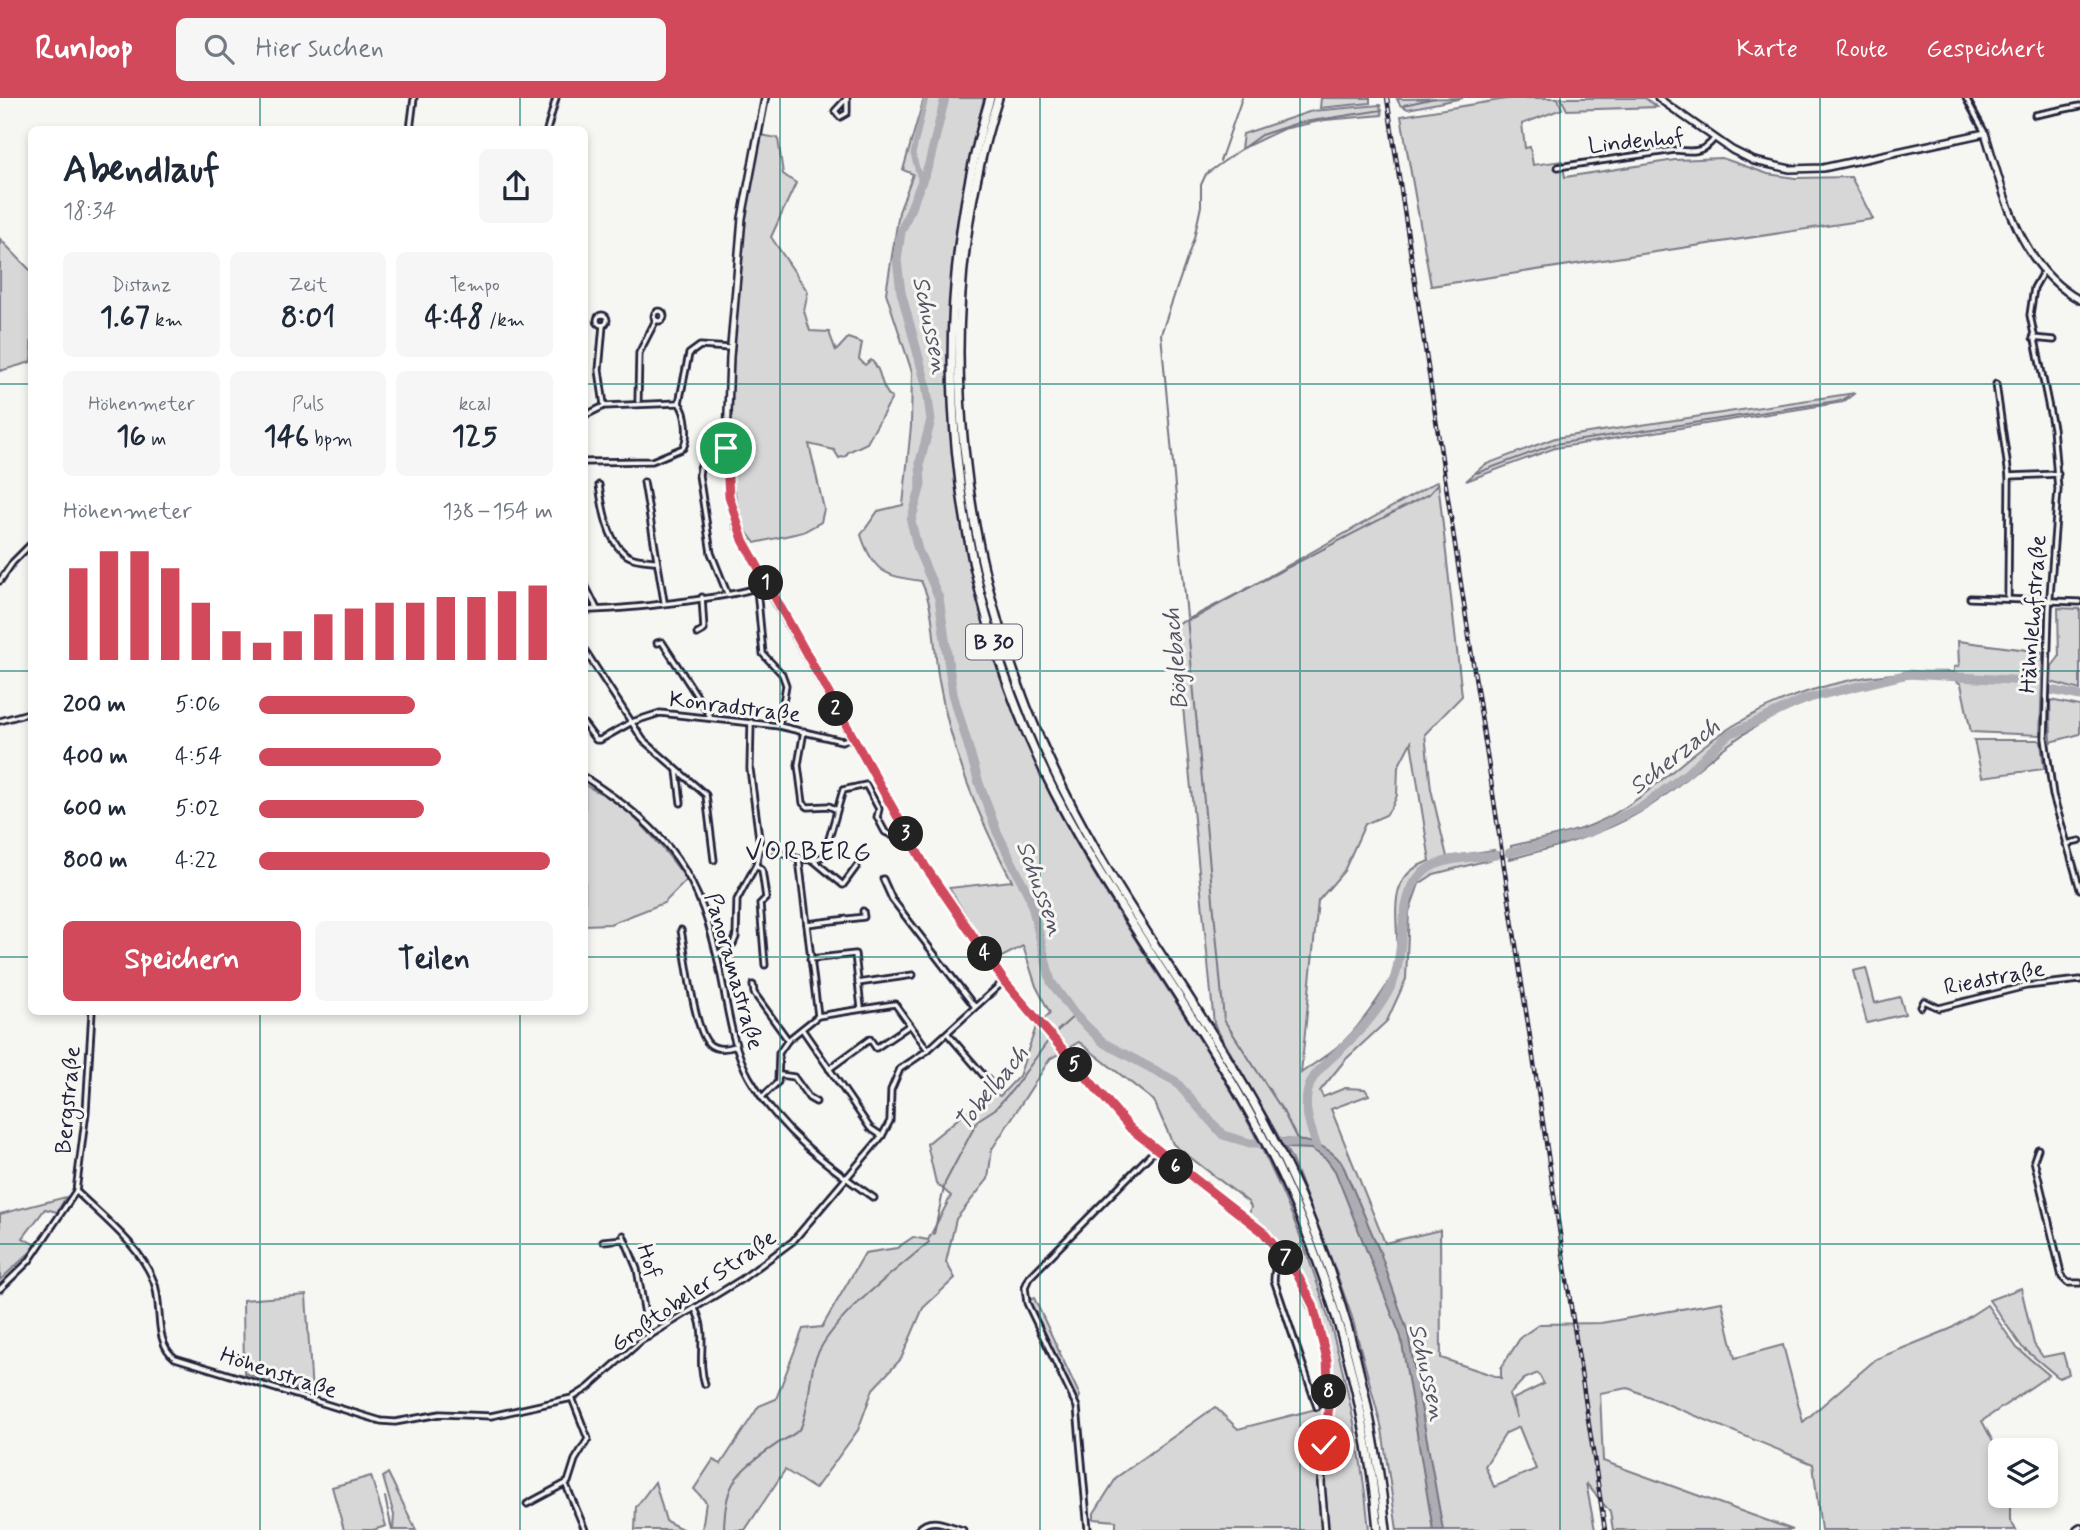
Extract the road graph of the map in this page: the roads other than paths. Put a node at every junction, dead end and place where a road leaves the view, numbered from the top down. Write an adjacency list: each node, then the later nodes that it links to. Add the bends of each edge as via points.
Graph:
1 (414, 98): 11 (street)
2 (556, 98): 12 (street)
3 (765, 98): 22 (main road, via 741,218)
4 (847, 98): 4 (street, via 835,111 840,117 847,113)
5 (990, 98): 103 (highway, B 30, via 964,214 952,365 960,482 987,618 1011,693 1055,792)
6 (998, 98): 103 (highway, B 30, via 965,265 960,364 968,481 986,580 1019,690 1062,788)
7 (1658, 98): 14 (main road)
8 (1966, 98): 13 (street)
9 (2080, 106): 10 (street)
10 (2035, 116)
11 (410, 126)
12 (548, 126)
13 (1985, 133): 14 (main road, via 1806,170 1762,163); 16 (main road, via 2012,217)
14 (1714, 139): 15 (street, Lindenhof, via 1703,150 1693,152 1675,150)
15 (1558, 167)
16 (2043, 272): 17 (main road); 20 (street, Hähnlehofstraße, via 2031,301)
17 (2080, 300)
18 (656, 320): 24 (street, via 639,353)
19 (603, 325): 26 (street, via 599,370)
20 (2034, 338): 21 (street); 30 (street, Hähnlehofstraße, via 2053,428)
21 (2054, 340)
22 (732, 348): 25 (street, via 700,346 692,350); 37 (main road, via 727,484 737,526)
23 (1996, 384): 31 (street)
24 (638, 402): 25 (street); 26 (street)
25 (679, 403): 28 (street, via 686,441 679,451 652,461)
26 (604, 406): 27 (street)
27 (588, 414)
28 (588, 462)
29 (700, 468): 29 (street, via 705,455 713,454 714,460); 40 (street, via 707,535)
30 (2057, 474): 31 (street); 44 (street, Hähnlehofstraße)
31 (2010, 476): 43 (street)
32 (644, 482): 35 (street)
33 (599, 485): 35 (street, via 611,532 622,552)
34 (28, 547): 36 (street)
35 (655, 561): 45 (street, via 659,561)
36 (0, 581)
37 (766, 584): 38 (street); 60 (main road)
38 (757, 589): 40 (street); 57 (street, via 763,654 786,685)
39 (588, 591): 48 (street)
40 (727, 593): 41 (street)
41 (702, 597): 45 (street); 49 (street, via 704,631)
42 (1970, 598): 43 (street)
43 (2008, 599): 44 (street)
44 (2049, 600): 46 (street); 67 (street, Hähnlehofstraße, via 2045,737)
45 (664, 601): 48 (street)
46 (2080, 602)
47 (588, 610): 48 (street)
48 (597, 610)
49 (697, 634)
50 (657, 643): 53 (street, via 662,642 670,652)
51 (588, 655): 55 (street)
52 (28, 713): 54 (street)
53 (710, 716): 55 (street, Konradstraße, via 660,713); 56 (street, Konradstraße)
54 (0, 721)
55 (632, 722): 58 (street, Konradstraße, via 596,740); 61 (street, via 643,740)
56 (751, 723): 57 (street, Konradstraße); 68 (street, via 750,769)
57 (779, 726): 59 (street, Konradstraße)
58 (588, 729)
59 (804, 731): 60 (street, Konradstraße, via 842,741); 64 (street, via 798,765 803,803)
60 (852, 737): 65 (main road)
61 (677, 771): 63 (street); 70 (street, via 706,795)
62 (588, 780): 79 (street, Panoramastraße, via 643,819 678,858 705,912)
63 (681, 803)
64 (835, 809): 65 (street, via 843,790 866,785 885,832 895,837); 71 (street, via 824,856)
65 (905, 831): 84 (main road)
66 (2080, 841): 67 (street)
67 (2066, 844): 75 (street, Hähnlehofstraße)
68 (760, 846): 69 (street); 72 (street)
69 (799, 859): 71 (street); 77 (street)
70 (713, 860)
71 (813, 860): 73 (street, via 843,885)
72 (756, 865): 79 (street, via 737,900 733,944); 81 (street, via 762,870 766,898 760,904)
73 (858, 866)
74 (883, 880): 87 (street, via 892,899)
75 (2080, 889)
76 (863, 911): 77 (street, via 864,917)
77 (807, 924): 80 (street)
78 (681, 930): 96 (street, via 698,1028 716,1048)
79 (717, 954): 96 (street, Panoramastraße)
80 (810, 959): 85 (street, via 855,954); 91 (street)
81 (765, 965)
82 (913, 975): 85 (street)
83 (2080, 980): 88 (street, Riedstraße, via 2026,986 1939,1008 1924,1001)
84 (1004, 981): 87 (street, Großtobeler Straße); 106 (main road, via 1109,1105)
85 (858, 983): 89 (street)
86 (753, 985): 95 (street)
87 (975, 1007): 94 (street, Großtobeler Straße)
88 (1921, 1007)
89 (861, 1008): 91 (street); 92 (street, via 895,1004)
90 (92, 1015): 108 (street, Bergstraße)
91 (818, 1016): 93 (street)
92 (910, 1025): 97 (street); 98 (street, via 876,1048 870,1039)
93 (802, 1029): 95 (street); 98 (street)
94 (947, 1032): 97 (street, Großtobeler Straße); 100 (street)
95 (788, 1040): 99 (street, via 779,1053)
96 (736, 1046): 101 (street, Panoramastraße)
97 (928, 1050): 104 (street, Großtobeler Straße, via 895,1076 890,1121)
98 (829, 1069): 104 (street, via 870,1128)
99 (780, 1075): 101 (street); 102 (street, via 794,1077)
100 (991, 1084)
101 (762, 1097): 107 (street, Panoramastraße, via 798,1140)
102 (816, 1102)
103 (1260, 1123): 126 (highway, B 30, via 1301,1217 1338,1324 1362,1420); 127 (highway, B 30, via 1284,1159 1346,1319 1373,1431)
104 (882, 1136): 107 (street, Großtobeler Straße)
105 (2038, 1149): 112 (street, via 2034,1160 2062,1277 2068,1283)
106 (1155, 1150): 111 (main road, via 1248,1220); 124 (street, via 1025,1287 1027,1303 1077,1407)
107 (847, 1179): 109 (street, Panoramastraße); 114 (street, Großtobeler Straße, via 793,1241)
108 (76, 1191): 113 (street, via 29,1261); 117 (street, Höhenstraße, via 146,1265 158,1295 164,1347 184,1362 381,1421 440,1414 491,1416)
109 (874, 1198)
110 (603, 1241): 115 (street, Hof, via 623,1237 639,1279)
111 (1286, 1258): 118 (street, via 1275,1268 1274,1280); 125 (main road, via 1313,1305 1327,1360 1329,1406 1321,1492)
112 (2080, 1283)
113 (0, 1289)
114 (695, 1309): 115 (street, Großtobeler Straße); 116 (street, via 703,1327)
115 (649, 1337): 117 (street, Großtobeler Straße)
116 (705, 1384)
117 (572, 1398): 119 (street, via 588,1439)
118 (1317, 1407)
119 (566, 1485): 120 (street); 121 (street)
120 (527, 1504)
121 (585, 1530)
122 (918, 1530): 123 (street, via 931,1521)
123 (963, 1530)
124 (1088, 1530)
125 (1325, 1530)
126 (1378, 1530)
127 (1386, 1530)

